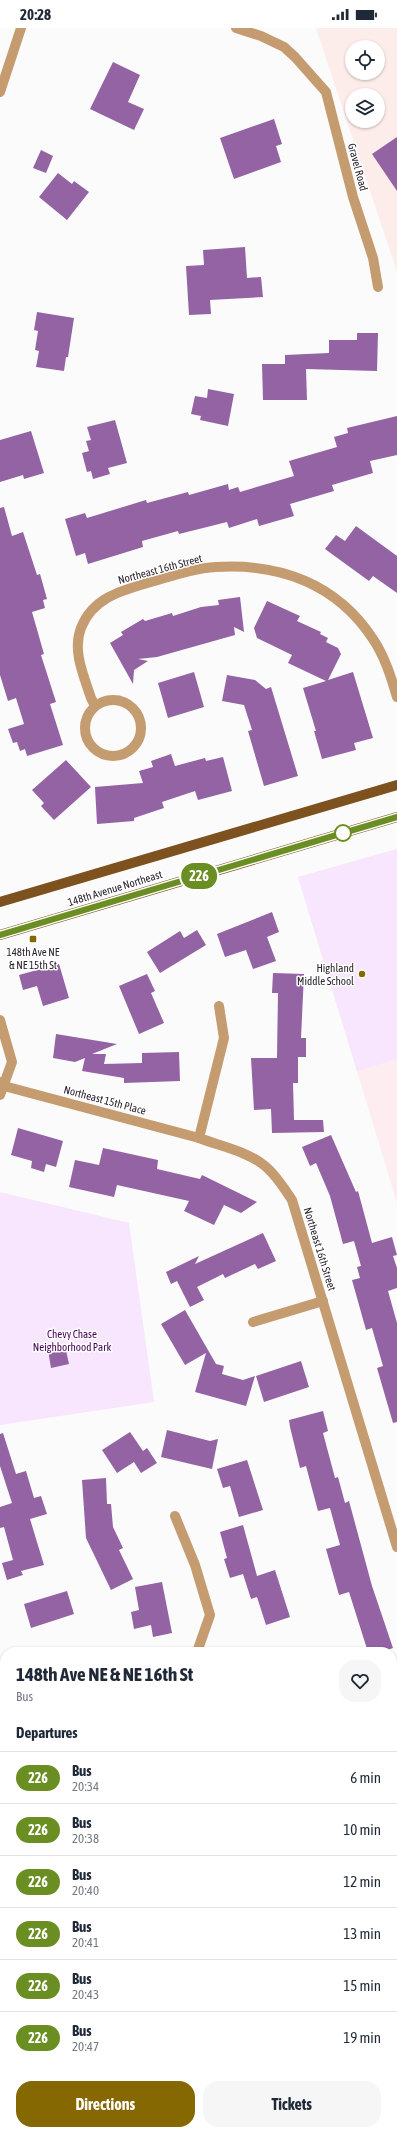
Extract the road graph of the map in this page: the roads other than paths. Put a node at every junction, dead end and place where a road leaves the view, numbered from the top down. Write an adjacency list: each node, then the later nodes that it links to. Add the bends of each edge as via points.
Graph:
1 (21, 28): 3 (street)
2 (236, 28): 4 (street, Gravel Road, via 284,47 326,92 353,197 373,258)
3 (0, 92)
4 (378, 287)
5 (397, 697): 6 (street, Northeast 16th Street, via 388,669 373,639 344,604 317,586 287,573 253,567 215,567 177,574 119,592 93,608 81,627 78,647)
6 (95, 706): 6 (street, via 86,719 85,726 86,734 94,748 116,756 130,750 136,744 141,729 140,721 132,707 118,700 102,702)
7 (397, 786): 9 (main road, 148th Avenue Northeast)
8 (397, 817): 10 (main road, 148th Avenue Northeast)
9 (0, 902)
10 (0, 935)
11 (219, 1006): 15 (street, via 224,1038)
12 (0, 1020): 13 (street, via 12,1062)
13 (2, 1084): 14 (street); 15 (street, Northeast 15th Place)
14 (0, 1095)
15 (199, 1138): 16 (street, Northeast 16th Street, via 246,1155 265,1166 278,1179 292,1200)
16 (323, 1301): 17 (street); 19 (street, Northeast 16th Street)
17 (253, 1322)
18 (175, 1516): 20 (street, via 195,1565 210,1616)
19 (397, 1547)
20 (199, 1647)

